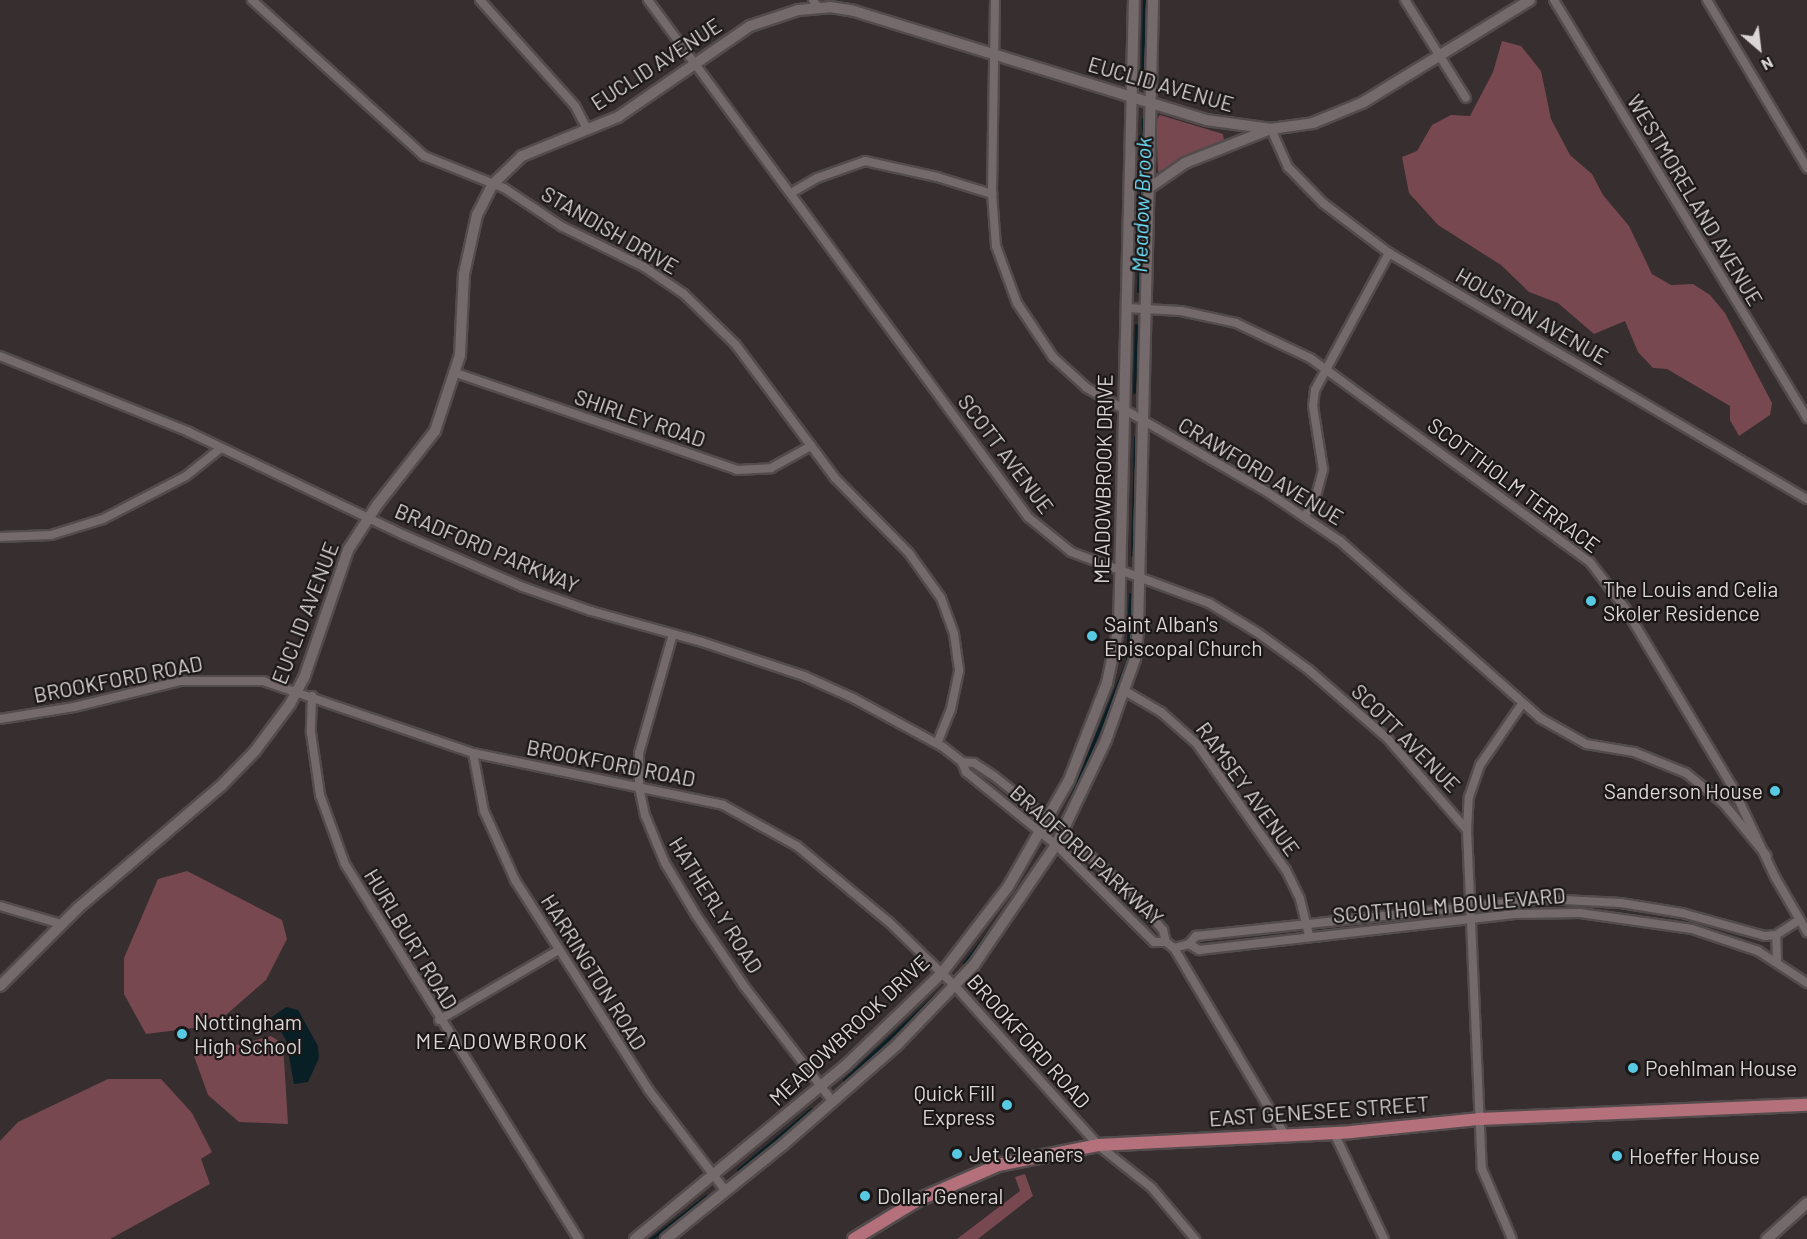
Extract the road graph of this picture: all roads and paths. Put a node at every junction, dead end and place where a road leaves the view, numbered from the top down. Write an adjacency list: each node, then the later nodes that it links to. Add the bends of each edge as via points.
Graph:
1 (252, 0): 21 (street, STANDISH DRIVE, via 424,156)
2 (480, 0): 19 (street, via 575,106)
3 (648, 0): 14 (street, SCOTT AVENUE)
4 (995, 0): 12 (street, CRAWFORD AVENUE)
5 (1134, 0): 15 (street, MEADOWBROOK DRIVE)
6 (1153, 0): 17 (street, MEADOWBROOK DRIVE)
7 (1405, 0): 13 (street)
8 (1530, 0): 13 (street, EUCLID AVENUE)
9 (1554, 0): 32 (street, WESTMORELAND AVENUE)
10 (1707, 0): 20 (street)
11 (815, 4): 12 (street, EUCLID AVENUE, via 854,11); 14 (street, EUCLID AVENUE, via 750,26)
12 (994, 54): 15 (street, EUCLID AVENUE); 24 (street, CRAWFORD AVENUE)
13 (1439, 56): 16 (street); 18 (street, EUCLID AVENUE, via 1347,111 1313,123)
14 (695, 64): 19 (street, EUCLID AVENUE, via 618,117); 23 (street, SCOTT AVENUE)
15 (1131, 96): 17 (street, EUCLID AVENUE); 26 (street, MEADOWBROOK DRIVE)
16 (1466, 98)
17 (1150, 102): 18 (street, EUCLID AVENUE, via 1206,120); 22 (street, MEADOWBROOK DRIVE)
18 (1271, 129): 22 (street, EUCLID AVENUE, via 1185,162); 25 (street, HOUSTON AVENUE, via 1288,167 1323,202)
19 (588, 130): 21 (street, EUCLID AVENUE, via 522,156)
20 (1807, 168)
21 (493, 184): 30 (street, EUCLID AVENUE, via 467,247); 34 (street, STANDISH DRIVE, via 561,226 644,267 684,294 736,345)
22 (1149, 188): 27 (street, MEADOWBROOK DRIVE)
23 (791, 193): 24 (street, via 817,178 865,161); 40 (street, SCOTT AVENUE, via 1028,517 1071,552)
24 (992, 194): 31 (street, CRAWFORD AVENUE, via 1000,263 1027,320 1053,357 1074,378)
25 (1389, 253): 29 (street); 36 (street, HOUSTON AVENUE)
26 (1127, 308): 27 (street, SCOTTHOLM TERRACE); 31 (street, MEADOWBROOK DRIVE)
27 (1146, 309): 29 (street, SCOTTHOLM TERRACE, via 1181,311 1236,323 1276,339); 33 (street, MEADOWBROOK DRIVE)
28 (0, 356): 35 (street, BRADFORD PARKWAY)
29 (1324, 367): 37 (street, via 1313,406 1322,479); 57 (street, SCOTTHOLM TERRACE, via 1590,562 1625,608 1713,753)
30 (456, 373): 34 (street, SHIRLEY ROAD, via 737,470 771,468); 38 (street, EUCLID AVENUE, via 435,431)
31 (1124, 410): 33 (street, CRAWFORD AVENUE); 40 (street, MEADOWBROOK DRIVE)
32 (1807, 418)
33 (1144, 422): 37 (street, CRAWFORD AVENUE); 41 (street, MEADOWBROOK DRIVE)
34 (811, 446): 48 (street, STANDISH DRIVE, via 835,478 909,553 941,598 954,634 959,671 951,709)
35 (221, 448): 38 (street, BRADFORD PARKWAY); 39 (street, via 176,482 103,519 51,535)
36 (1807, 499)
37 (1305, 516): 46 (street, CRAWFORD AVENUE, via 1380,575)
38 (369, 517): 42 (street, BRADFORD PARKWAY, via 523,587 591,612); 43 (street, EUCLID AVENUE, via 339,570)
39 (0, 537)
40 (1120, 570): 41 (street, SCOTT AVENUE); 52 (street, MEADOWBROOK DRIVE, via 1115,658)
41 (1140, 577): 44 (street, MEADOWBROOK DRIVE, via 1135,659); 53 (street, SCOTT AVENUE, via 1209,603 1309,670 1387,738)
42 (673, 634): 48 (street, BRADFORD PARKWAY, via 804,676); 51 (street, HATHERLY ROAD, via 639,753)
43 (298, 691): 45 (street, BROOKFORD ROAD); 47 (street, BROOKFORD ROAD, via 263,681 198,679); 63 (street, EUCLID AVENUE, via 255,751 221,786)
44 (1125, 691): 54 (street, MEADOWBROOK DRIVE); 62 (street, RAMSEY AVENUE, via 1161,712 1197,744 1286,870)
45 (312, 696): 49 (street, BROOKFORD ROAD); 76 (street, HURLBURT ROAD, via 311,733 329,826 361,892)
46 (1522, 704): 53 (street, via 1480,765 1469,797); 57 (street, CRAWFORD AVENUE, via 1567,736 1666,762 1686,773 1724,804)
47 (0, 719)
48 (937, 743): 50 (street, BRADFORD PARKWAY)
49 (473, 753): 51 (street, BROOKFORD ROAD); 70 (street, HARRINGTON ROAD, via 491,828 515,880)
50 (962, 762): 52 (street, BRADFORD PARKWAY, via 974,764 993,776); 55 (street, BRADFORD PARKWAY, via 966,772)
51 (639, 787): 72 (street, BROOKFORD ROAD, via 723,806 757,821 841,880); 77 (street, HATHERLY ROAD, via 657,847 696,915)
52 (1049, 819): 54 (street, BRADFORD PARKWAY); 55 (street, MEADOWBROOK DRIVE)
53 (1467, 830): 58 (street)
54 (1064, 831): 56 (street, MEADOWBROOK DRIVE); 67 (street, BRADFORD PARKWAY, via 1131,893 1163,930)
55 (1041, 833): 56 (street, BRADFORD PARKWAY); 72 (street, MEADOWBROOK DRIVE, via 1008,887)
56 (1056, 845): 67 (street, BRADFORD PARKWAY, via 1154,942); 75 (street, MEADOWBROOK DRIVE, via 990,945)
57 (1767, 856): 61 (street, SCOTTHOLM TERRACE)
58 (1470, 905): 60 (street); 62 (street, SCOTTHOLM BOULEVARD); 66 (street, SCOTTHOLM BOULEVARD, via 1545,899 1621,903 1682,913 1765,936)
59 (0, 906): 63 (street)
60 (1471, 918): 65 (street, SCOTTHOLM BOULEVARD); 71 (street, SCOTTHOLM BOULEVARD, via 1580,913 1629,917 1692,929); 80 (street)
61 (1799, 921): 64 (street); 66 (street)
62 (1306, 922): 65 (street, RAMSEY AVENUE); 68 (street, SCOTTHOLM BOULEVARD, via 1285,928 1196,936)
63 (61, 924): 74 (street, EUCLID AVENUE)
64 (1807, 932)
65 (1309, 935): 68 (street, SCOTTHOLM BOULEVARD, via 1199,950)
66 (1776, 935): 71 (street)
67 (1166, 942): 69 (street, BRADFORD PARKWAY)
68 (1190, 944): 69 (street, SCOTTHOLM BOULEVARD)
69 (1174, 948): 82 (street, BRADFORD PARKWAY)
70 (557, 951): 76 (street); 84 (street, HARRINGTON ROAD, via 648,1089)
71 (1776, 960): 73 (street, SCOTTHOLM BOULEVARD)
72 (942, 973): 75 (street, BROOKFORD ROAD); 77 (street, MEADOWBROOK DRIVE)
73 (1807, 983)
74 (0, 986)
75 (955, 986): 78 (street, MEADOWBROOK DRIVE); 83 (street, BROOKFORD ROAD)
76 (439, 1020): 87 (street, HURLBURT ROAD)
77 (820, 1086): 78 (street, HATHERLY ROAD); 84 (street, MEADOWBROOK DRIVE)
78 (833, 1102): 85 (street, MEADOWBROOK DRIVE)
79 (1807, 1105): 80 (main road, EAST GENESEE STREET)
80 (1480, 1119): 81 (main road, EAST GENESEE STREET); 93 (street, via 1484,1175)
81 (1334, 1133): 82 (main road, EAST GENESEE STREET); 92 (street)
82 (1285, 1135): 83 (main road, EAST GENESEE STREET)
83 (1098, 1144): 90 (main road, EAST GENESEE STREET, via 1008,1161 908,1205); 91 (street, BROOKFORD ROAD, via 1152,1188)
84 (714, 1175): 85 (street, HARRINGTON ROAD); 88 (street, MEADOWBROOK DRIVE)
85 (725, 1190): 89 (street, MEADOWBROOK DRIVE)
86 (1807, 1203): 94 (street)
87 (578, 1239)
88 (634, 1239)
89 (666, 1239)
90 (854, 1239)
91 (1195, 1239)
92 (1384, 1239)
93 (1512, 1239)
94 (1767, 1239)

